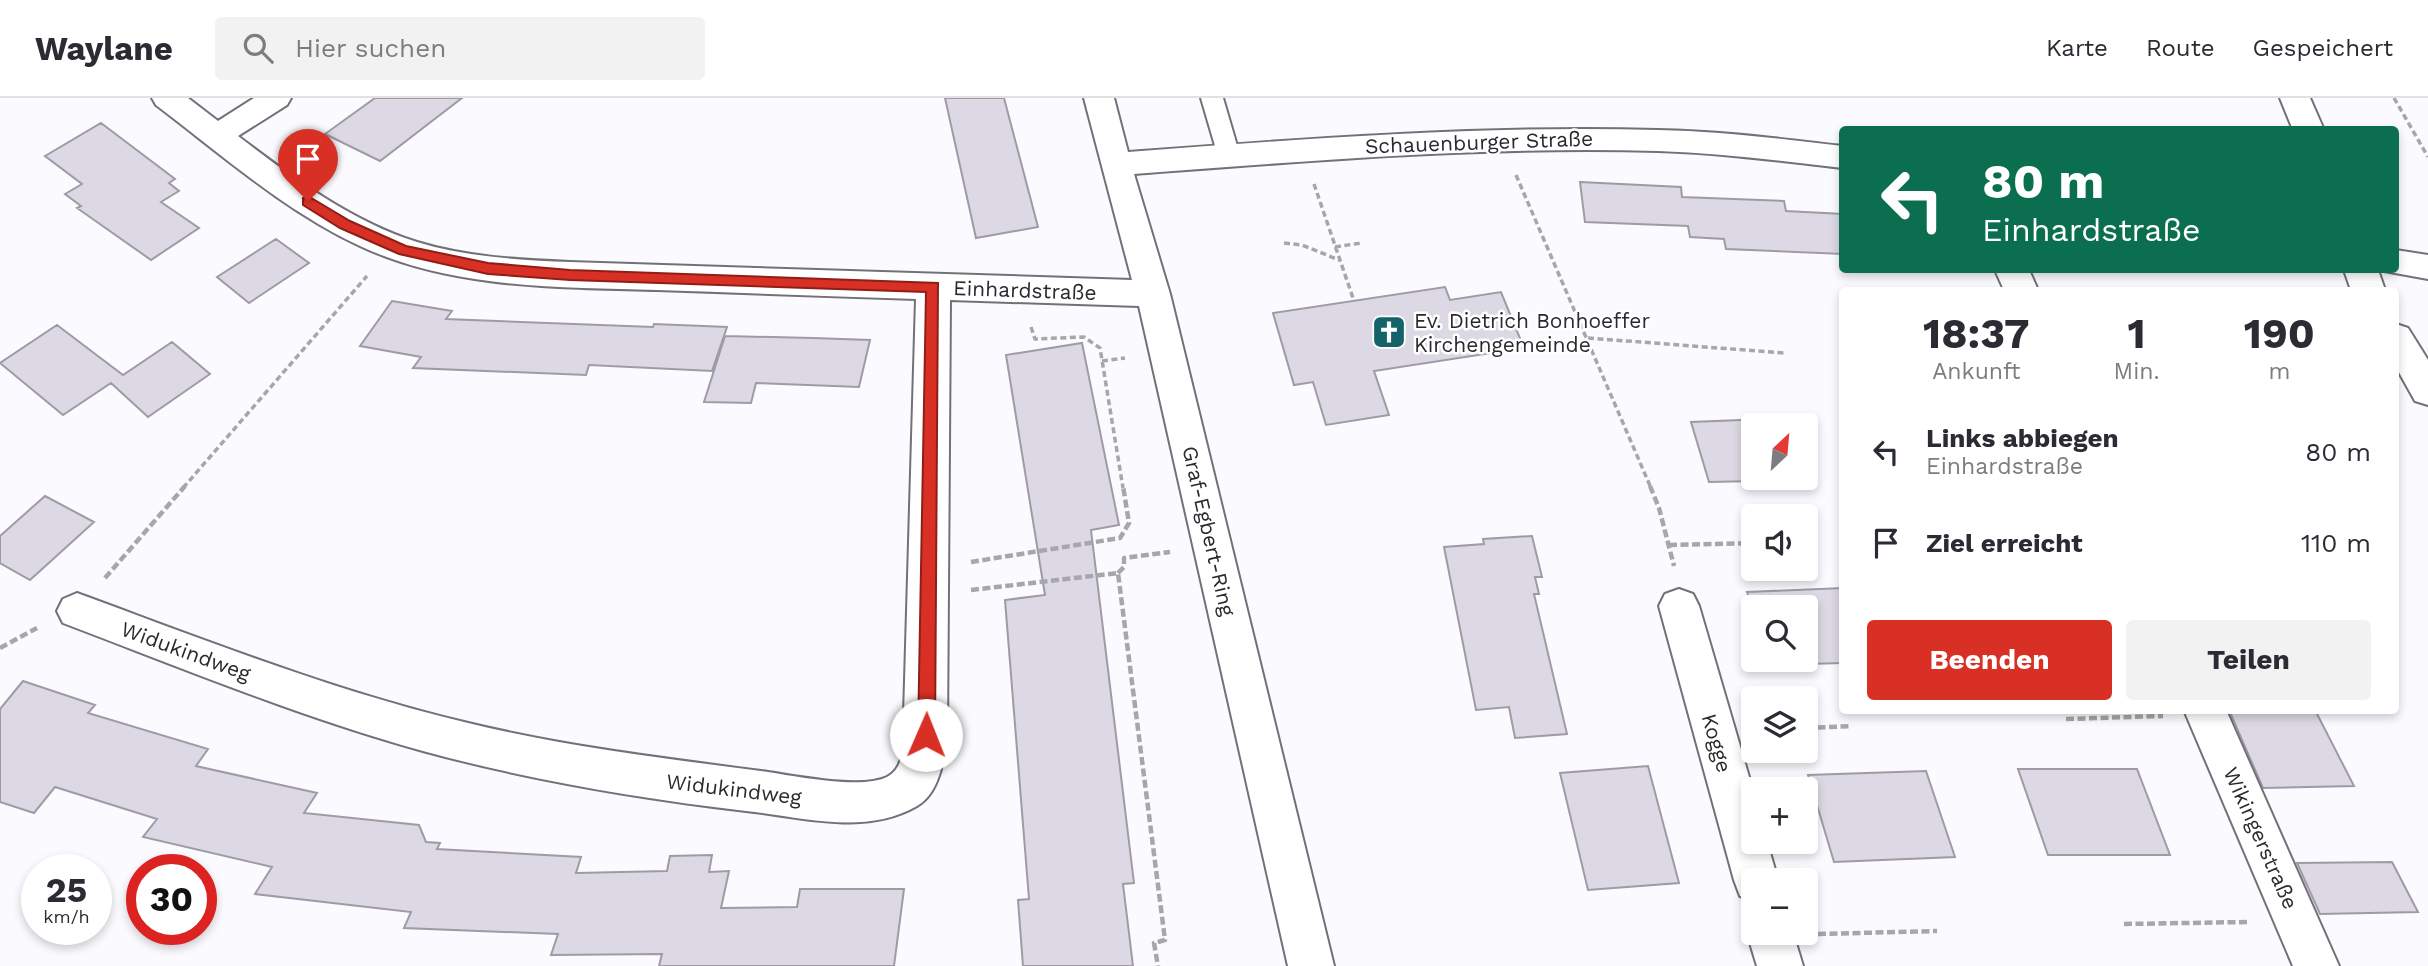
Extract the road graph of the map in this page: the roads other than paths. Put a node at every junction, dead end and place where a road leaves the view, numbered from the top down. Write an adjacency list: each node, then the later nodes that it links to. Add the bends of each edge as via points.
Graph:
1 (167, 98): 7 (street, Einhardstraße)
2 (276, 98): 7 (street)
3 (1099, 98): 10 (street, Graf-Egbert-Ring)
4 (1212, 98): 8 (lane)
5 (2295, 98): 6 (street)
6 (2307, 126)
7 (218, 135): 13 (street, Einhardstraße, via 345,225 393,246 456,263 519,272)
8 (1229, 156): 9 (street, Schauenburger Straße, via 1425,141 1648,139); 10 (street, Schauenburger Straße)
9 (1839, 157)
10 (1115, 163): 14 (street, Graf-Egbert-Ring)
11 (2399, 262): 12 (street)
12 (2428, 267)
13 (933, 287): 14 (street, Einhardstraße); 18 (street, Widukindweg, via 926,735 916,779 903,791 883,799 810,798 637,777 423,732 311,698)
14 (1153, 294): 21 (street, Graf-Egbert-Ring)
15 (2399, 342): 16 (street)
16 (2428, 391)
17 (1679, 606): 20 (street, Kogge)
18 (77, 611)
19 (2206, 714): 22 (street, Wikingerstraße)
20 (1753, 868)
21 (1311, 966)
22 (2316, 966)

